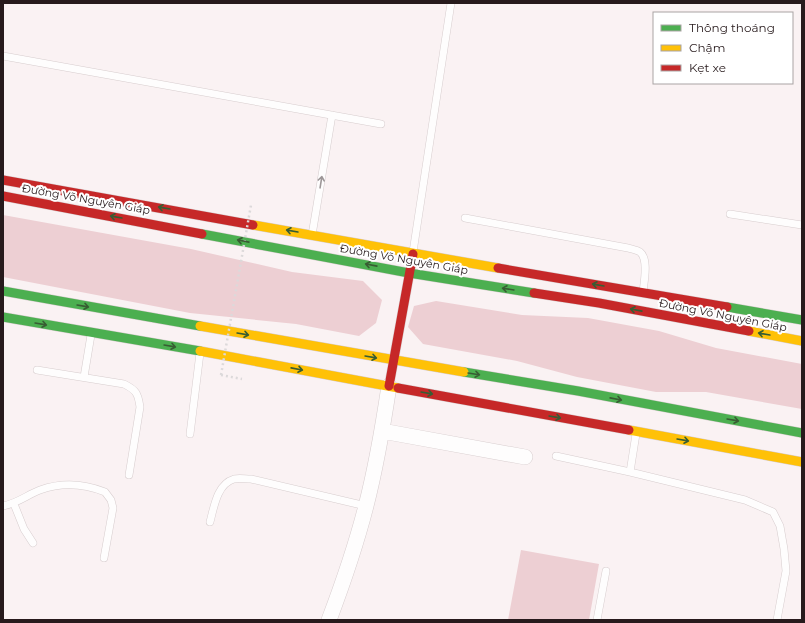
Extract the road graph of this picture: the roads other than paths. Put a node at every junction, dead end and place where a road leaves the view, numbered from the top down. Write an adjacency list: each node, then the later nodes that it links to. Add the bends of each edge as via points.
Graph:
1 (451, 3): 11 (lane)
2 (3, 56): 3 (lane)
3 (332, 115): 4 (lane); 10 (lane, one-way to 3)
4 (382, 124)
5 (3, 180): 10 (main road, Đường Võ Nguyên Giáp, one-way to 5)
6 (3, 196): 12 (main road, Đường Võ Nguyên Giáp, one-way to 6)
7 (730, 214): 9 (lane)
8 (465, 218): 13 (lane, via 640,252 646,270)
9 (802, 225)
10 (312, 235): 11 (main road, Đường Võ Nguyên Giáp)
11 (413, 254): 12 (main road); 13 (main road, Đường Võ Nguyên Giáp, one-way to 11)
12 (409, 273): 18 (main road, Đường Võ Nguyên Giáp, one-way to 12); 20 (main road)
13 (643, 293): 16 (main road, Đường Võ Nguyên Giáp)
14 (5, 294): 20 (main road, one-way to 20)
15 (3, 314): 17 (main road, one-way to 17)
16 (802, 320)
17 (91, 332): 19 (main road, one-way to 19); 22 (lane)
18 (802, 341)
19 (200, 351): 23 (main road, one-way to 23); 27 (lane)
20 (394, 361): 23 (main road); 26 (main road, one-way to 26)
21 (37, 370): 22 (lane)
22 (84, 377): 32 (lane, via 124,384 133,389 138,396 140,407)
23 (389, 386): 24 (street); 25 (main road, one-way to 25)
24 (382, 431): 29 (street); 35 (street)
25 (637, 432): 30 (main road, one-way to 30); 31 (lane)
26 (802, 433)
27 (190, 434)
28 (556, 456): 31 (lane)
29 (524, 457)
30 (802, 462)
31 (630, 472): 42 (lane, via 745,500 773,512 780,526 786,571)
32 (129, 475)
33 (14, 504): 34 (lane); 37 (lane); 38 (lane, via 40,490 62,485 72,484 106,492 112,500 113,508)
34 (3, 506)
35 (366, 506): 36 (lane, via 250,479 236,479 226,483 216,500); 40 (street, via 344,581)
36 (210, 522)
37 (33, 543)
38 (104, 558)
39 (606, 571): 41 (lane)
40 (329, 620)
41 (596, 620)
42 (778, 620)

